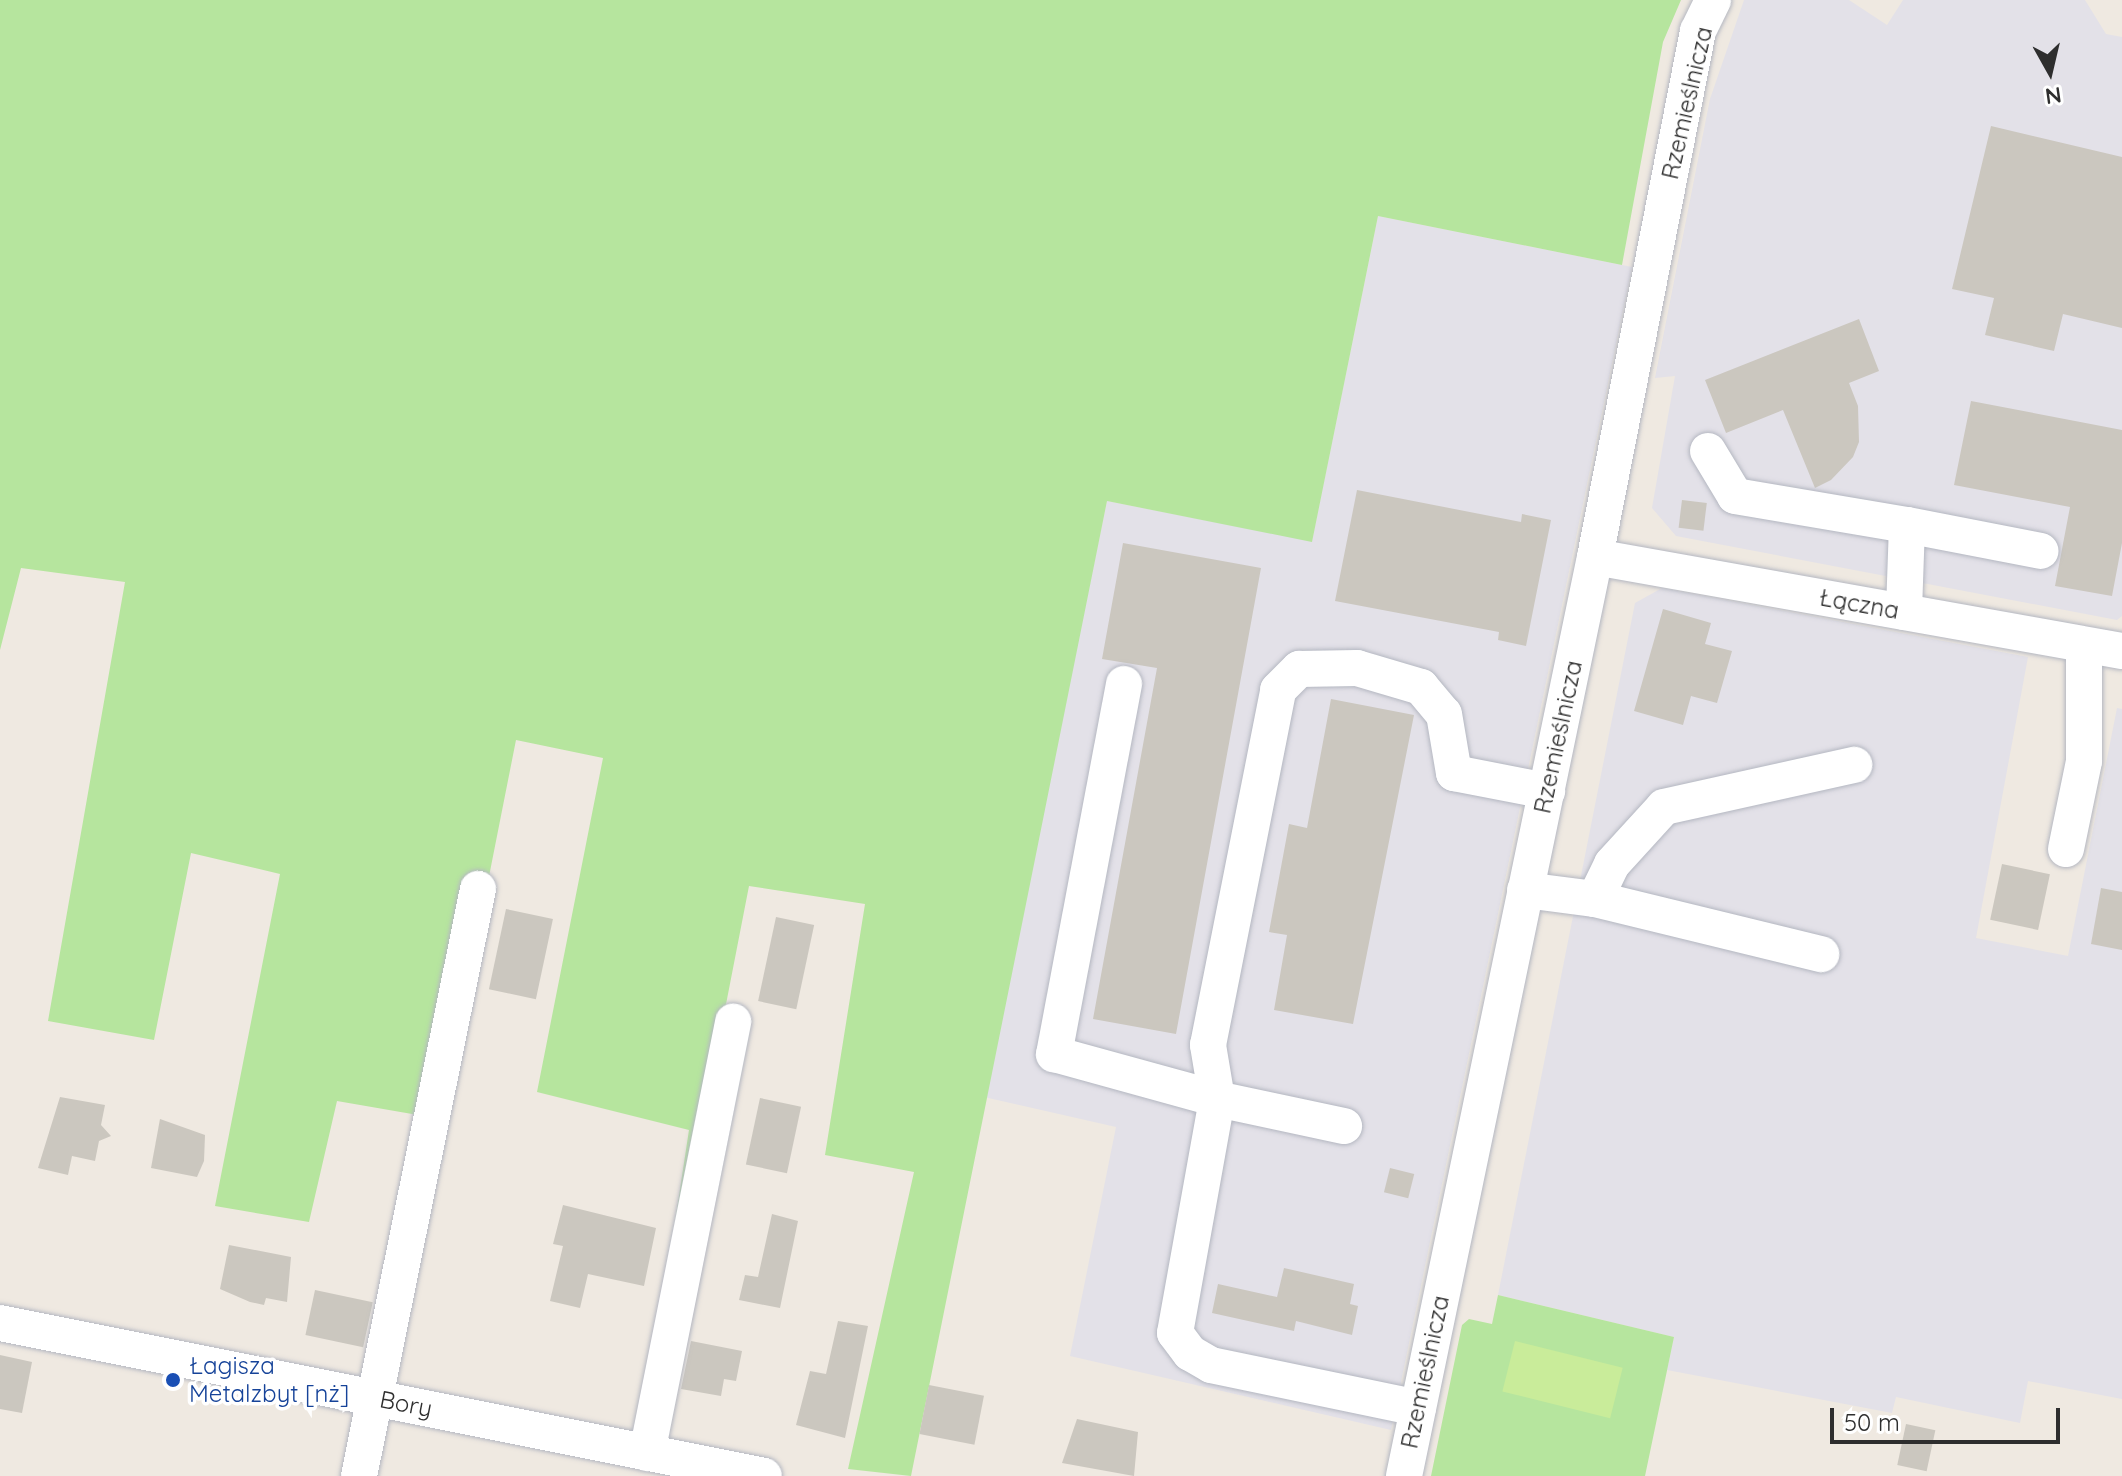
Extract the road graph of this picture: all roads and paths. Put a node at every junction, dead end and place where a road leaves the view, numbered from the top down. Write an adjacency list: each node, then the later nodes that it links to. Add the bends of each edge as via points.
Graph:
1 (1713, 0): 5 (street, Rzemieślnicza, via 1698,31)
2 (1708, 451): 3 (street, via 1735,496)
3 (1907, 525): 4 (street); 6 (street)
4 (2041, 551)
5 (1595, 557): 6 (street, Łączna); 11 (street, Rzemieślnicza)
6 (1904, 612): 7 (street, Łączna)
7 (2084, 645): 8 (street, Łączna); 12 (street, via 2084,761)
8 (2122, 651)
9 (1124, 684): 18 (street, via 1054,1054)
10 (1854, 765): 15 (street, via 1664,807 1612,864)
11 (1547, 791): 14 (street, Rzemieślnicza); 18 (street, via 1454,773 1444,714 1421,687 1357,668 1299,669 1278,690 1208,1045)
12 (2066, 849)
13 (478, 889): 21 (street)
14 (1525, 890): 15 (street); 22 (street, Rzemieślnicza)
15 (1595, 899): 16 (street)
16 (1821, 954)
17 (733, 1021): 23 (street)
18 (1217, 1099): 19 (street); 22 (street, via 1175,1333 1190,1353 1211,1365)
19 (1344, 1126)
20 (0, 1323): 21 (street, Bory)
21 (374, 1398): 23 (street, Bory); 24 (street)
22 (1418, 1408): 26 (street, Rzemieślnicza)
23 (647, 1453): 25 (street, Bory)
24 (359, 1476)
25 (764, 1476)
26 (1404, 1476)

